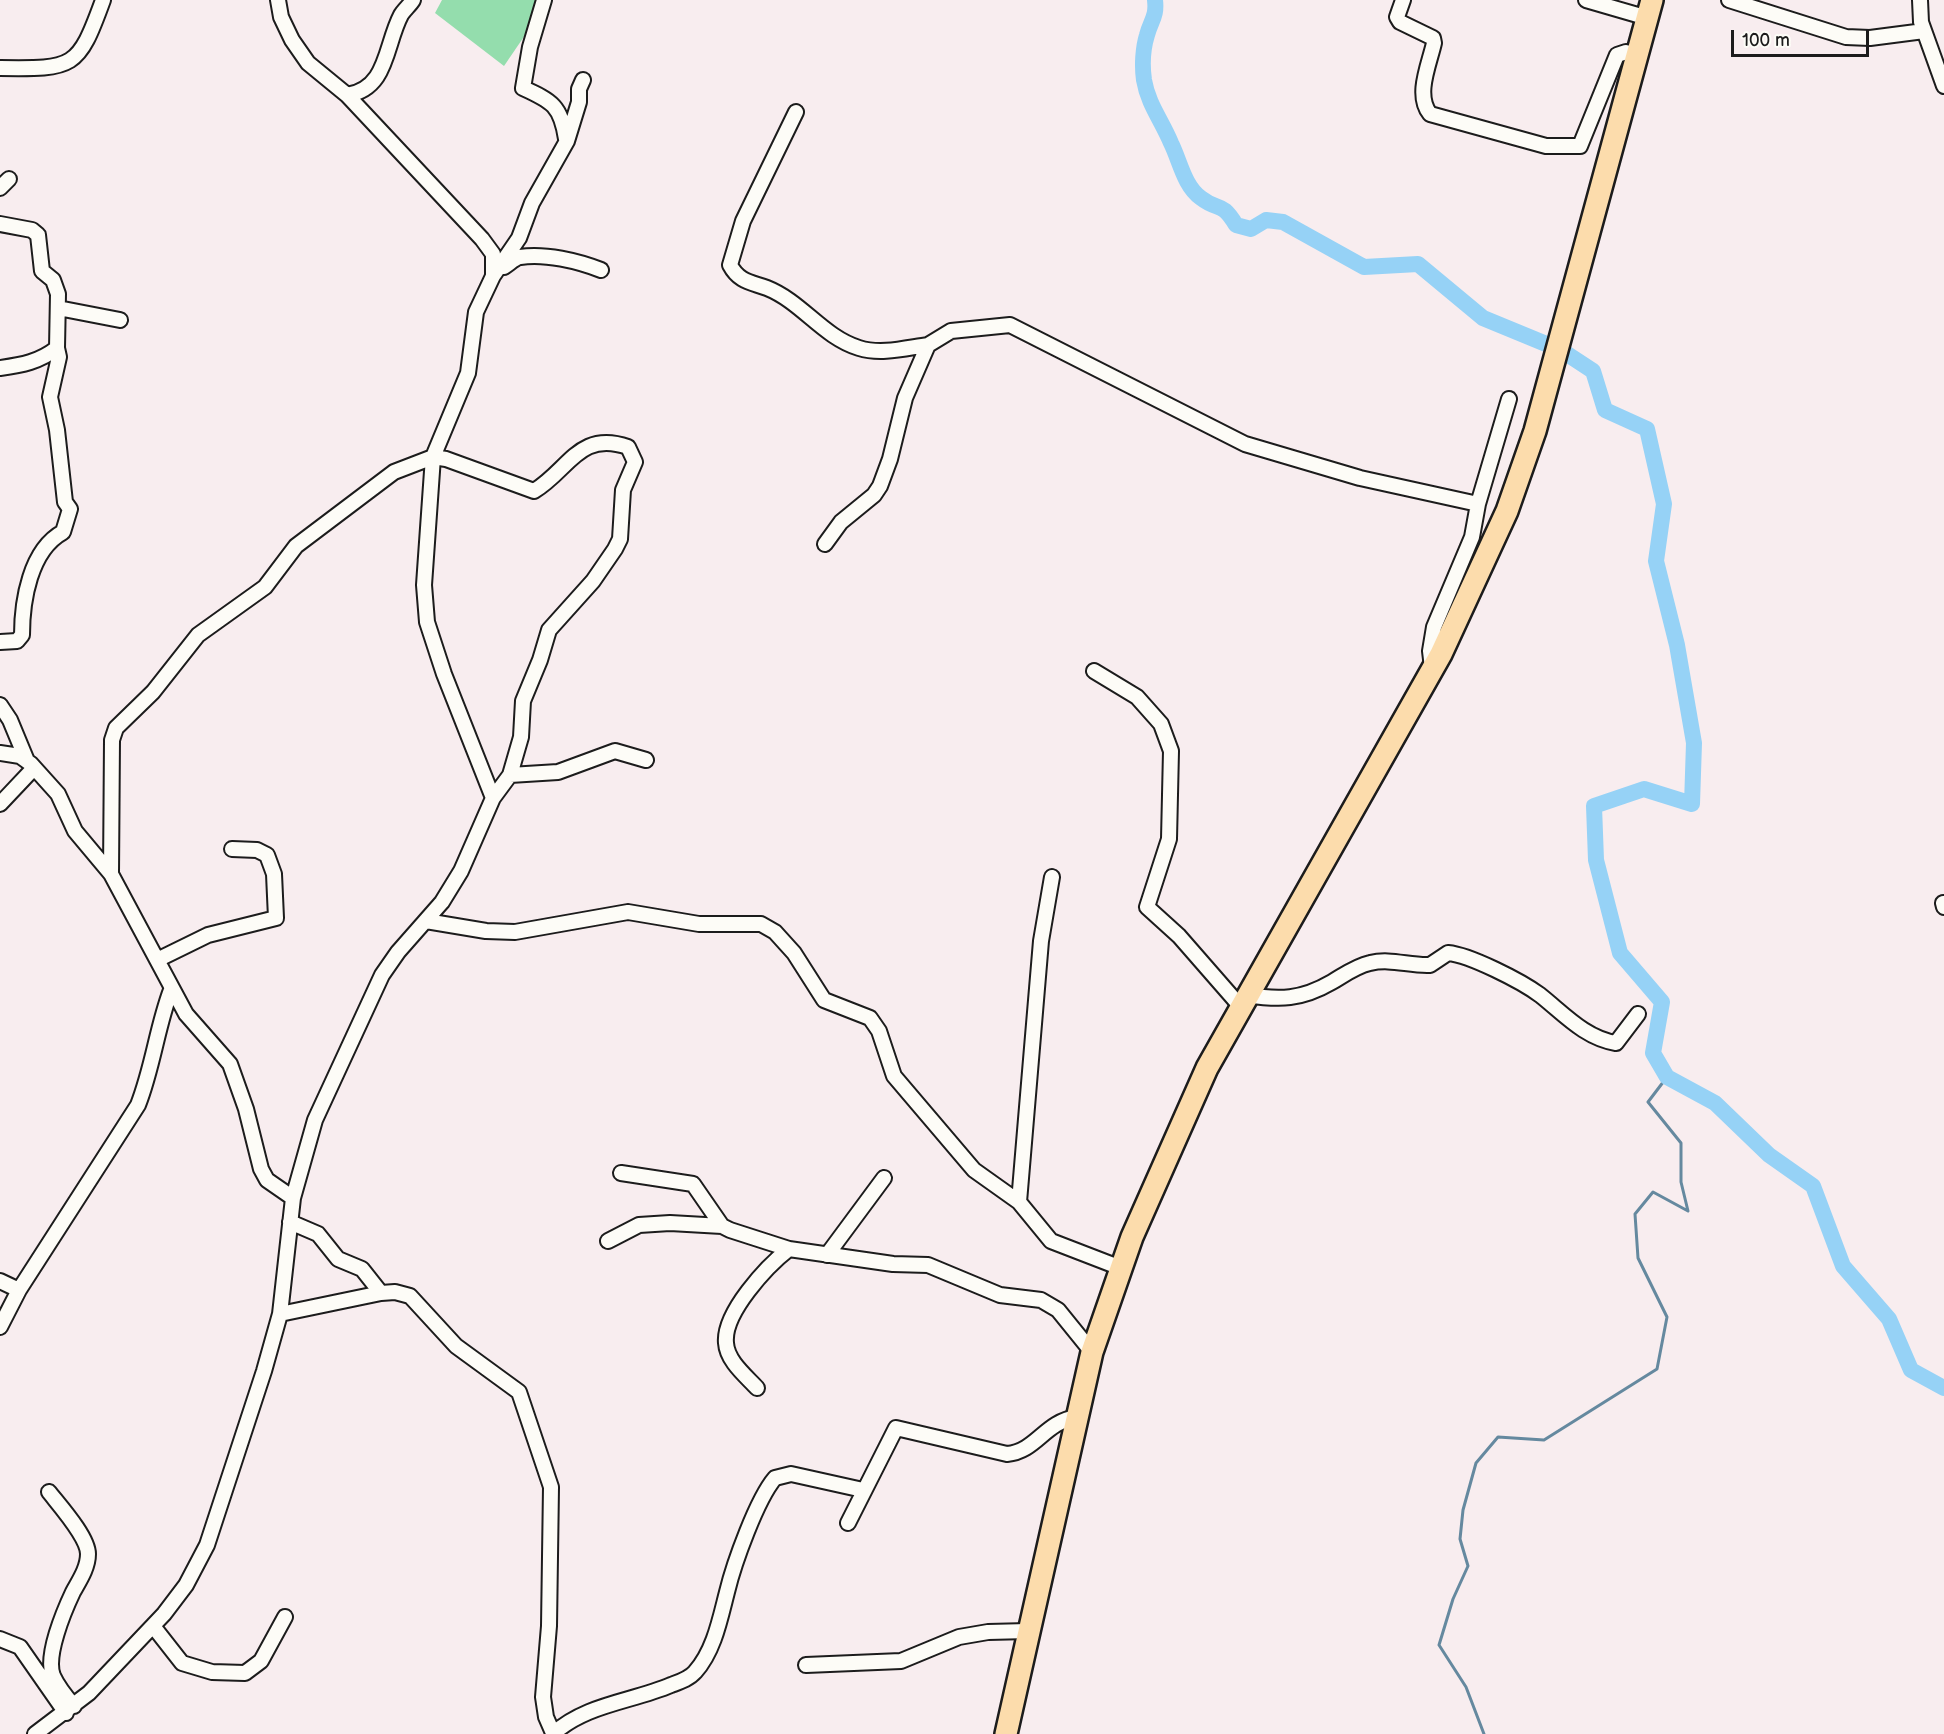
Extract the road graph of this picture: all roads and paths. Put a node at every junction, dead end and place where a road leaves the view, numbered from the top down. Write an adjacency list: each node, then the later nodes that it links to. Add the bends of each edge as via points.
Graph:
1 (103, 0): 12 (street, via 88,40 79,55 67,64)
2 (278, 0): 15 (street, via 281,17 302,55)
3 (413, 0): 15 (street, via 402,14 375,81 362,91)
4 (544, 0): 17 (street, via 523,88 547,99 559,110)
5 (1403, 0): 11 (street, via 1400,22 1432,38 1434,43 1423,93 1423,105 1430,114 1513,139 1546,146 1580,146 1617,55 1626,52)
6 (1586, 0): 9 (street)
7 (1729, 0): 10 (street, via 1846,37)
8 (1920, 0): 10 (street)
9 (1650, 9): 11 (highway)
10 (1924, 31): 14 (street)
11 (1636, 56): 31 (highway, via 1528,452 1482,567)
12 (0, 68)
13 (583, 80): 17 (street)
14 (1944, 86)
15 (347, 95): 20 (street, via 482,239 493,254)
16 (796, 112): 23 (street, via 743,221 730,265 736,276 792,301 836,338 860,349 882,352)
17 (567, 141): 20 (street, via 532,203 519,238)
18 (0, 224): 21 (street, via 32,230 38,235 40,265 57,288)
19 (602, 270): 20 (street, via 552,258 518,257)
20 (493, 276): 27 (street, via 476,312 468,373)
21 (58, 308): 22 (street); 24 (street)
22 (120, 320)
23 (928, 345): 28 (street, via 951,331 1010,325 1245,444 1360,478); 29 (street, via 905,398 880,486 841,522)
24 (57, 348): 25 (street, via 22,366); 30 (street, via 59,357 50,397 65,502 70,509 63,532 49,540 29,582 22,604 22,636 17,641)
25 (0, 368)
26 (1509, 399): 28 (street)
27 (433, 457): 37 (street, via 534,491 589,445 620,444 634,456 623,490 620,539 593,581 549,630 523,701 521,737); 38 (street, via 424,585 427,622); 41 (street, via 394,472 297,546 265,587 198,635 153,692 116,728 112,740)
28 (1478, 504): 31 (street, via 1472,537 1434,627)
29 (825, 544)
30 (0, 642)
31 (1432, 670): 46 (highway)
32 (1094, 671): 46 (street, via 1137,697 1161,724 1171,751 1169,839 1147,907)
33 (0, 705): 36 (street)
34 (0, 753): 36 (street, via 15,754)
35 (646, 759): 37 (street, via 615,751 558,772)
36 (31, 765): 39 (street); 41 (street, via 58,794 75,831)
37 (510, 775): 38 (street)
38 (493, 798): 43 (street, via 461,871)
39 (0, 804)
40 (232, 849): 44 (street, via 256,850 267,855 274,874 276,918 208,934)
41 (111, 874): 44 (street)
42 (1052, 877): 51 (street, via 1041,940)
43 (426, 921): 50 (street, via 382,975 344,1052 315,1120); 51 (street, via 515,932 628,912 699,924 761,924 776,932 794,953 824,1000 870,1018 879,1031 894,1076 906,1093 974,1170)
44 (157, 960): 45 (street)
45 (171, 990): 50 (street, via 186,1014 230,1064 261,1169 267,1180); 59 (street, via 138,1105)
46 (1243, 1001): 47 (street, via 1297,997 1362,965 1398,961 1430,965 1448,953 1463,956 1529,987 1599,1041 1616,1043); 57 (highway, via 1207,1068)
47 (1638, 1014)
48 (621, 1173): 53 (street, via 693,1184)
49 (884, 1178): 56 (street)
50 (293, 1198): 52 (street)
51 (1019, 1202): 57 (street, via 1051,1240)
52 (290, 1222): 60 (street, via 318,1234 338,1259 362,1269); 61 (street)
53 (722, 1226): 54 (street, via 639,1225); 55 (street)
54 (608, 1241)
55 (789, 1249): 56 (street); 64 (street, via 756,1278 729,1327 725,1343 736,1367)
56 (827, 1255): 63 (street, via 928,1265 1000,1295 1041,1300 1058,1310)
57 (1121, 1268): 63 (highway)
58 (0, 1281): 59 (street)
59 (19, 1290): 62 (street)
60 (381, 1293): 61 (street); 76 (street, via 410,1296 456,1346 519,1392 551,1487 549,1626 543,1697)
61 (280, 1314): 70 (street, via 207,1545 186,1586)
62 (0, 1327)
63 (1092, 1352): 65 (highway)
64 (757, 1388)
65 (1077, 1417): 66 (street, via 1055,1423 1027,1448 1007,1454 896,1428); 71 (highway)
66 (863, 1490): 68 (street); 76 (street, via 791,1474 775,1478 757,1509 714,1636 694,1673 658,1691 587,1712)
67 (49, 1492): 74 (street, via 77,1529 88,1552 86,1566 54,1643 53,1675)
68 (848, 1523)
69 (285, 1617): 70 (street, via 261,1661 245,1673 212,1672 182,1663)
70 (153, 1626): 74 (street)
71 (1028, 1631): 73 (street, via 959,1637 901,1661); 77 (highway)
72 (0, 1639): 74 (street, via 20,1647)
73 (806, 1665)
74 (70, 1709): 75 (street)
75 (35, 1734)
76 (553, 1734)
77 (1005, 1734)

